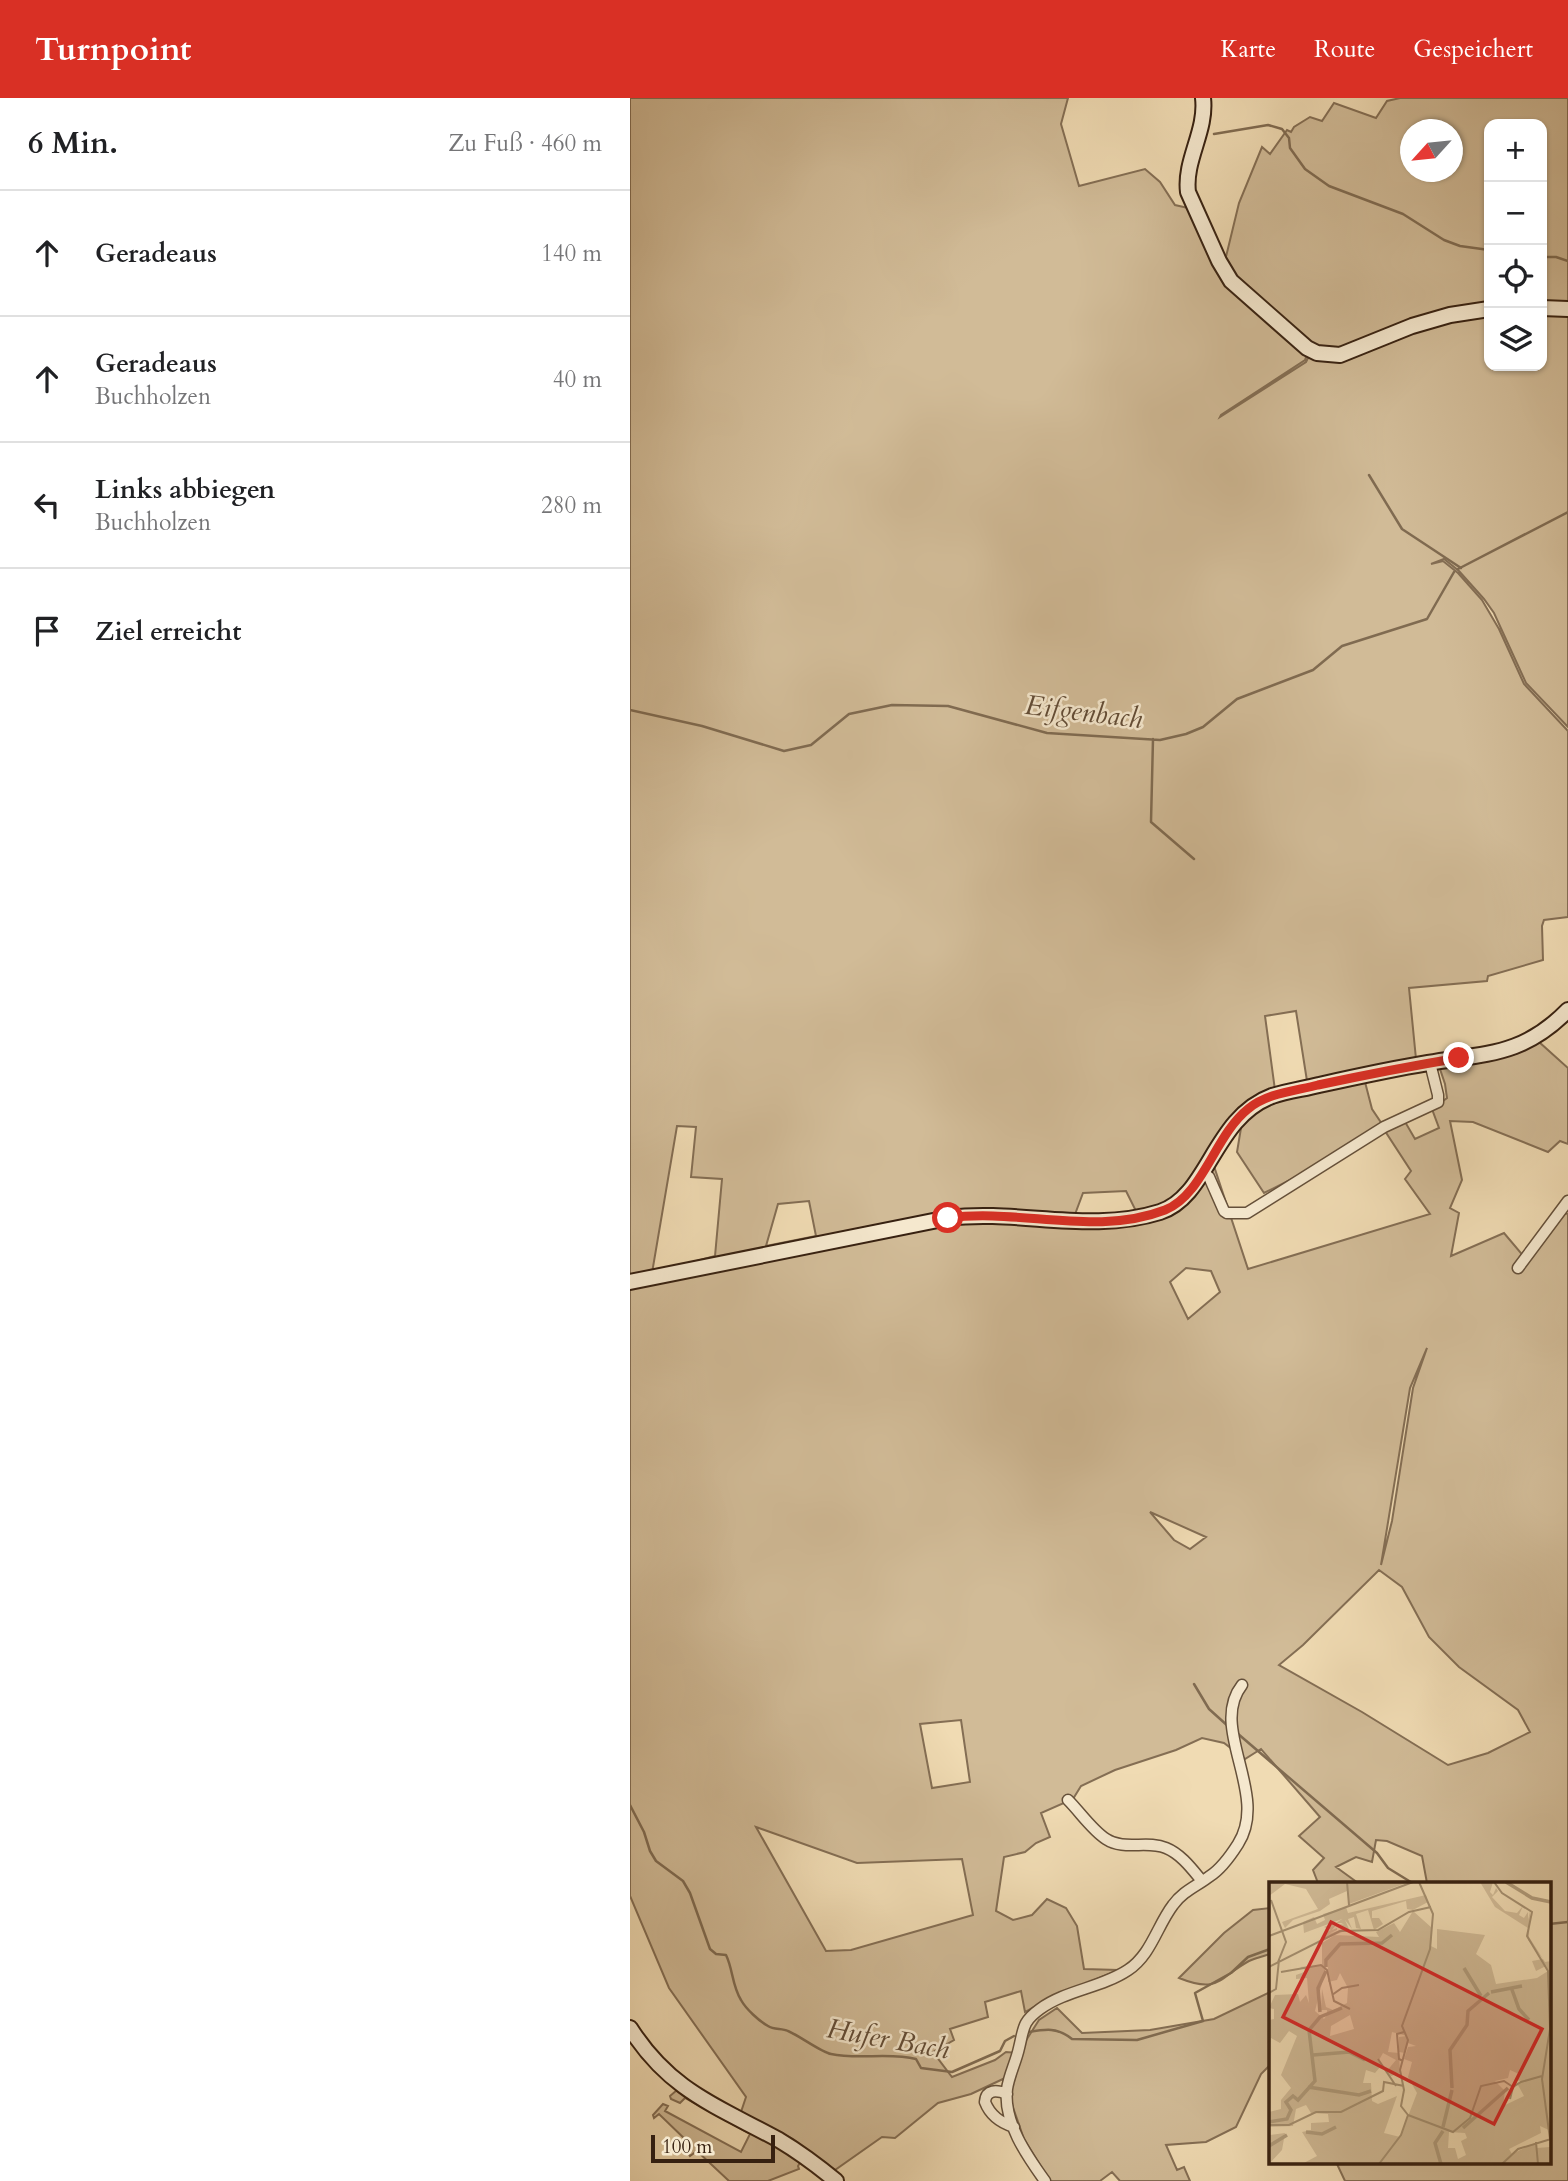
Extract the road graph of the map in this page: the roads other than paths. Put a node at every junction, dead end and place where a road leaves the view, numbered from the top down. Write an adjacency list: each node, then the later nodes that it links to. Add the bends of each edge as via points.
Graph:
1 (1203, 98): 4 (street, via 1203,121 1190,163 1188,192 1231,281 1307,348 1340,355 1412,326)
2 (1547, 308): 3 (street)
3 (1568, 309)
4 (1484, 310)
5 (1568, 1010): 6 (street, via 1518,1046)
6 (1430, 1063): 7 (street, via 1271,1097 1241,1116); 7 (street, via 1438,1102 1384,1128 1247,1213 1224,1211)
7 (1202, 1171): 10 (street, via 1176,1204 1120,1220 956,1217)
8 (1568, 1200): 9 (street)
9 (1518, 1268)
10 (630, 1282)
11 (1242, 1685): 13 (street, via 1231,1718 1247,1791 1243,1834 1217,1870)
12 (1068, 1800): 13 (street, via 1107,1840 1169,1848)
13 (1202, 1881): 15 (street, via 1172,1906 1140,1960 1129,1969 1053,2001 1026,2021)
14 (630, 2028): 17 (street, via 655,2062 688,2091 788,2146)
15 (1007, 2094): 16 (street); 16 (street, via 993,2091 985,2102 996,2118)
16 (1014, 2127): 18 (street)
17 (836, 2181)
18 (1045, 2181)

